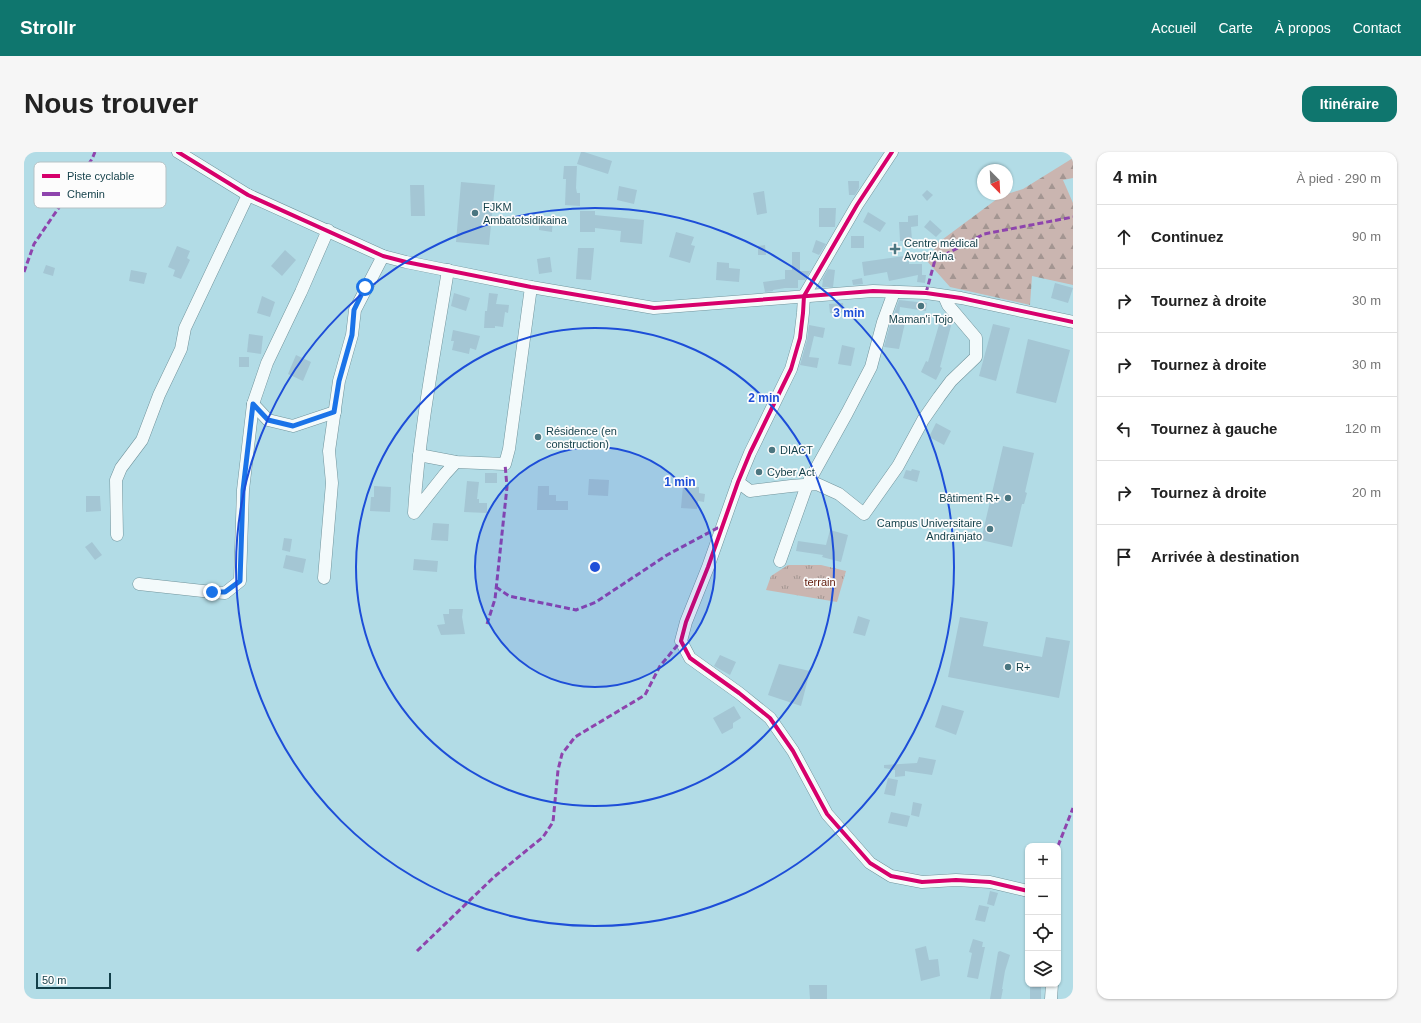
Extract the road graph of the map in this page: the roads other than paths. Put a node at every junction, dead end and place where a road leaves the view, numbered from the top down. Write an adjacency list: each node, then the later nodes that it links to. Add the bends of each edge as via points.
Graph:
1 (178, 152): 3 (street)
2 (892, 152): 9 (street, via 857,205)
3 (248, 195): 4 (street); 18 (street, via 186,328 181,349 159,395 142,440 121,468 116,480)
4 (328, 230): 5 (street); 12 (street, via 267,363)
5 (382, 256): 6 (street); 13 (street, via 354,310 352,335 339,381)
6 (448, 270): 7 (street); 14 (street)
7 (531, 286): 9 (street, via 654,308); 15 (street, via 505,464)
8 (894, 292): 9 (street); 10 (street); 17 (street, via 871,367)
9 (804, 296): 16 (street, via 800,338 791,369)
10 (944, 296): 11 (street); 17 (street, via 948,305 976,338 976,357 950,381 898,466 864,514 839,494 817,484)
11 (1073, 322)
12 (253, 404): 13 (street, via 268,420 293,426); 21 (street, via 243,490 240,581 225,592)
13 (334, 412): 20 (street, via 330,450 332,483)
14 (419, 455): 15 (street); 15 (street, via 414,513)
15 (456, 462)
16 (738, 482): 17 (street, via 750,491); 22 (street, via 686,622 681,641 690,658 770,718 793,751 827,814 870,863 891,876 922,882 990,882)
17 (807, 485): 19 (street)
18 (117, 535)
19 (780, 561)
20 (324, 578)
21 (139, 584)
22 (1025, 890)
23 (1052, 987): 24 (street)
24 (1051, 999)

